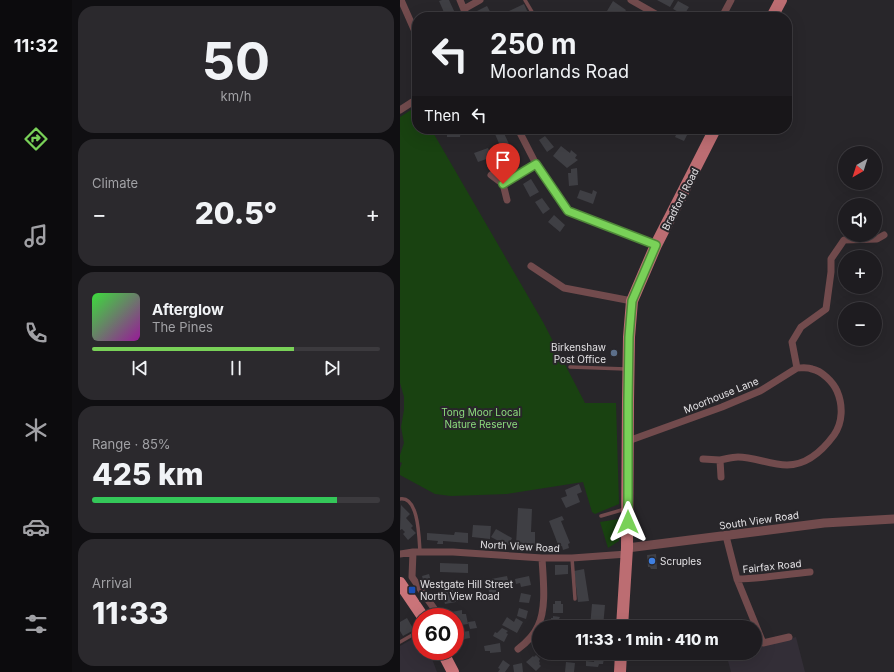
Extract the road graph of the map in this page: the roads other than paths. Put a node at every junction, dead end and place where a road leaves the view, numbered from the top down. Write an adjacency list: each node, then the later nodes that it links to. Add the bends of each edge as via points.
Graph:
1 (401, 0): 14 (street)
2 (460, 0): 8 (street)
3 (480, 0): 8 (street)
4 (525, 0): 10 (lane)
5 (631, 0): 11 (street)
6 (731, 0): 12 (street)
7 (781, 0): 13 (main road)
8 (464, 9): 9 (street)
9 (465, 12)
10 (532, 12)
11 (652, 12)
12 (725, 12)
13 (775, 12)
14 (412, 25)
15 (412, 102): 16 (street)
16 (400, 110)
17 (521, 134): 19 (street)
18 (712, 134): 24 (main road, Bradford Road)
19 (536, 164): 21 (street); 24 (street, via 568,211)
20 (491, 175): 21 (street)
21 (503, 184): 22 (street)
22 (506, 200)
23 (884, 235): 28 (street, via 877,239 844,240 831,259 826,309 801,328 792,342)
24 (656, 245): 26 (main road, Bradford Road)
25 (531, 266): 26 (street, via 564,288)
26 (632, 301): 29 (main road, Bradford Road)
27 (570, 366): 29 (lane)
28 (797, 368): 30 (street, Moorhouse Lane, via 747,397); 32 (street, via 813,369 827,378 836,389 841,415 837,430 826,446 802,462 787,465 738,457)
29 (629, 369): 30 (main road, Bradford Road)
30 (628, 441): 35 (main road, Bradford Road)
31 (703, 459): 32 (street)
32 (720, 460): 33 (street)
33 (721, 477)
34 (400, 499): 40 (lane, via 409,500 413,506 419,534)
35 (628, 509): 36 (lane); 39 (main road, Bradford Road)
36 (601, 516)
37 (894, 519): 38 (street, South View Road, via 824,523)
38 (726, 536): 39 (street, South View Road); 45 (street)
39 (627, 551): 43 (street, North View Road); 50 (main road, Bradford Road)
40 (416, 552): 41 (street, North View Road); 42 (street, North View Road); 49 (street, via 412,577)
41 (400, 554)
42 (542, 558): 43 (street, North View Road); 54 (street, via 541,618 534,634)
43 (572, 558): 47 (lane)
44 (810, 572): 45 (street, Fairfax Road)
45 (737, 579): 52 (street, via 764,643)
46 (401, 587): 48 (highway)
47 (575, 598)
48 (416, 608)
49 (434, 608)
50 (622, 620)
51 (412, 635): 53 (lane)
52 (789, 637)
53 (400, 642)
54 (518, 649)
55 (447, 660): 57 (highway)
56 (621, 660): 58 (main road)
57 (453, 672)
58 (620, 672)

